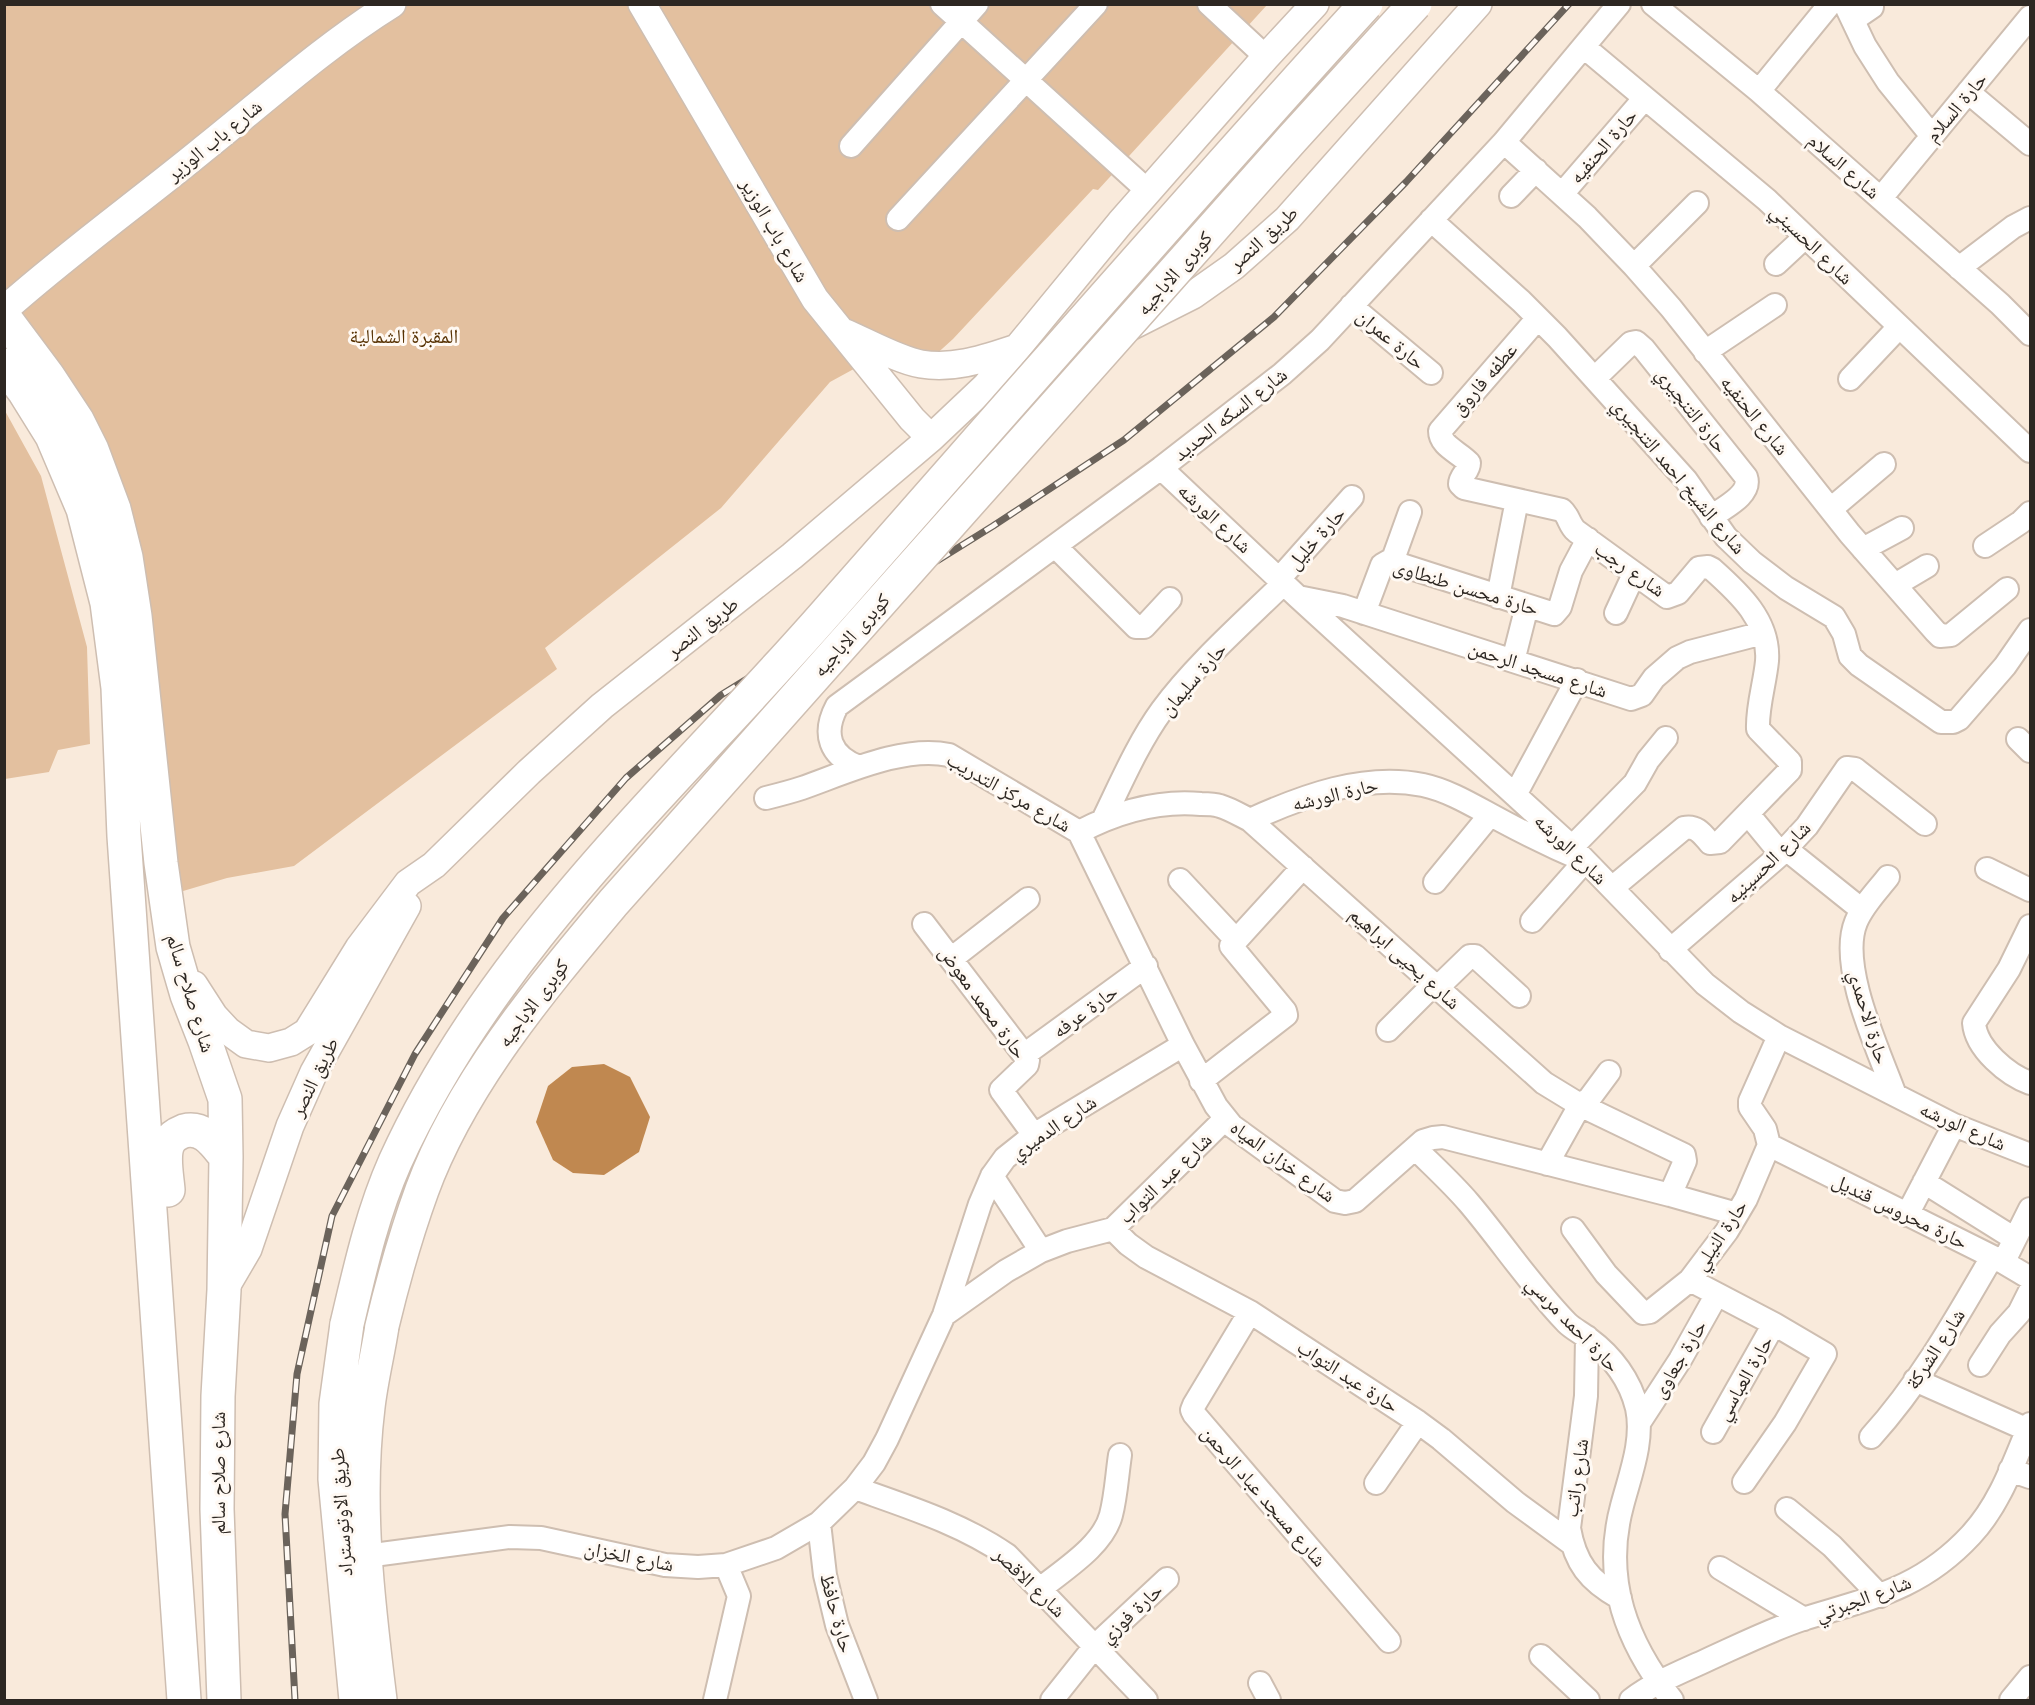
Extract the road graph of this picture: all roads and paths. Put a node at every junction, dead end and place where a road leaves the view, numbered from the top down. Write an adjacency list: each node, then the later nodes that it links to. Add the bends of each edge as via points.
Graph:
1 (392, 4): 43 (street, شارع باب الوزير, via 296,74)
2 (642, 4): 47 (street, شارع باب الوزير, via 815,299)
3 (942, 4): 17 (street)
4 (977, 4): 17 (street)
5 (1096, 4): 20 (street)
6 (1209, 4): 19 (street)
7 (1315, 4): 19 (street, طريق النصر)
8 (1366, 4): 155 (highway, كوبرى الاباجيه, bridge, via 541,930 440,1074 394,1164 373,1218)
9 (1415, 4): 157 (highway, كوبرى الاباجيه, bridge, via 553,975 505,1039 443,1144 422,1189)
10 (1478, 4): 55 (street, طريق النصر, via 1287,219 1234,266 1193,295 1092,346)
11 (1619, 4): 18 (street, شارع السكه الحديد)
12 (1653, 4): 21 (street, شارع السلام)
13 (1830, 4): 21 (street)
14 (1872, 7): 15 (street)
15 (1849, 12): 24 (street, via 1869,54)
16 (2031, 17): 22 (street, حارة السلام)
17 (961, 22): 20 (street); 27 (street)
18 (1584, 47): 23 (street, شارع الحسيني); 25 (street, شارع السكه الحديد)
19 (1266, 57): 29 (street, طريق النصر)
20 (1027, 81): 29 (street); 34 (street)
21 (1759, 92): 32 (street, شارع السلام)
22 (1968, 92): 24 (street, حارة السلام); 26 (street)
23 (1644, 99): 30 (street, حارة الحنفيه); 37 (street, شارع الحسيني, via 1734,172)
24 (1932, 136): 32 (street, حارة السلام)
25 (1504, 142): 28 (street, شارع الحنفيه); 35 (street, شارع السكه الحديد)
26 (2031, 144)
27 (851, 146)
28 (1536, 170): 30 (street, شارع الحنفيه); 31 (street)
29 (1148, 191): 49 (street, طريق النصر)
30 (1562, 194): 39 (street, شارع الحنفيه)
31 (1511, 196)
32 (1881, 198): 40 (street, شارع السلام)
33 (1697, 203): 39 (street)
34 (898, 219)
35 (1431, 220): 42 (street, شارع السكه الحديد); 45 (street, شارع الشيخ احمد التنجيري)
36 (2027, 225): 40 (street)
37 (1805, 237): 38 (street); 46 (street, شارع الحسيني)
38 (1776, 264)
39 (1634, 266): 50 (street, شارع الحنفيه)
40 (1959, 268): 48 (street, شارع السلام)
41 (1775, 305): 50 (street)
42 (1351, 306): 51 (street, حارة عمران); 60 (street, شارع السكه الحديد, via 1282,374)
43 (4, 310)
44 (4, 317): 52 (highway, شارع صلاح سالم)
45 (1538, 318): 53 (street, شارع الشيخ احمد التنجيري); 57 (street, عطفه فاروق, via 1443,426)
46 (1899, 327): 54 (street); 58 (street, شارع الحسيني)
47 (838, 330): 49 (street, via 920,364 950,366); 56 (street, شارع باب الوزير)
48 (2031, 334)
49 (1018, 348): 55 (street, طريق النصر)
50 (1705, 352): 63 (street, شارع الحنفيه)
51 (1431, 373)
52 (25, 377): 113 (highway, شارع صلاح سالم, via 77,420 114,509 126,557); 150 (highway, شارع صلاح سالم, via 83,509 107,603 118,688)
53 (1595, 378): 65 (street, شارع الشيخ احمد التنجيري, via 1686,480); 65 (street, حارة التنجيري, via 1631,343 1636,342 1644,349 1748,483 1744,493)
54 (1850, 379)
55 (986, 386): 56 (street, طريق النصر)
56 (931, 438): 101 (street, طريق النصر, via 792,556 602,706)
57 (1443, 442): 62 (street, شارع رجب, via 1469,463 1460,481 1462,486)
58 (2031, 451)
59 (1884, 464): 63 (street)
60 (1161, 468): 69 (street, شارع السكه الحديد); 76 (street, شارع الورشه)
61 (1352, 497): 76 (street, حارة خليل)
62 (1517, 500): 68 (street, شارع رجب, via 1562,510 1572,528); 78 (street)
63 (1830, 509): 71 (street, شارع الحنفيه)
64 (1410, 512): 72 (street)
65 (1711, 517): 84 (street, شارع الشيخ احمد التنجيري, via 1752,562 1834,617 1850,656 1859,665 1941,722 1959,720)
66 (2027, 524): 70 (street)
67 (1902, 528): 71 (street)
68 (1588, 539): 74 (street, شارع رجب); 80 (street, حارة محسن طنطاوى, via 1571,571 1558,612 1548,614)
69 (1055, 546): 79 (street, via 1136,627 1143,627); 88 (street, شارع السكه الحديد, via 837,706 830,724 831,743 837,754)
70 (1985, 546)
71 (1863, 549): 75 (street, شارع الحنفيه)
72 (1392, 562): 78 (street, حارة محسن طنطاوى); 81 (street, حارة محسن طنطاوى, via 1382,564)
73 (1927, 566): 75 (street)
74 (1634, 574): 82 (street); 83 (street, شارع رجب, via 1667,597 1678,592 1699,568 1708,567 1738,592)
75 (1895, 585): 77 (street, شارع الحنفيه, via 1935,631 1946,637)
76 (1287, 586): 81 (street, شارع مسجد الرحمن); 89 (street, شارع الورشه); 93 (street, حارة سليمان, via 1198,669 1162,710)
77 (2007, 589)
78 (1498, 597): 80 (street, حارة محسن طنطاوى)
79 (1170, 599)
80 (1527, 606): 85 (street)
81 (1364, 613): 85 (street, شارع مسجد الرحمن)
82 (1616, 614)
83 (1763, 633): 86 (street, شارع مسجد الرحمن, via 1677,658 1637,698); 91 (street, شارع رجب, via 1767,658 1758,729 1791,766)
84 (2029, 634)
85 (1513, 661): 86 (street, شارع مسجد الرحمن)
86 (1577, 680): 89 (street)
87 (1666, 738): 98 (street)
88 (859, 767): 90 (street, شارع مركز التدريب); 96 (street, شارع مركز التدريب, via 921,752 949,755)
89 (1515, 795): 98 (street, شارع الورشه)
90 (766, 798)
91 (1748, 814): 97 (street); 105 (street, via 1717,843 1710,843 1699,830 1684,828)
92 (1490, 815): 94 (street, حارة الورشه, via 1424,785 1396,782 1322,793); 98 (street, حارة الورشه, via 1543,843); 104 (street)
93 (1104, 820): 94 (street, شارع يحيى ابراهيم, via 1157,805 1186,802 1220,806); 96 (street, شارع يحيى ابراهيم)
94 (1250, 820): 99 (street, شارع يحيى ابراهيم)
95 (1925, 824): 97 (street, شارع الحسينيه, via 1855,769 1847,768 1807,826)
96 (1079, 832): 116 (street, شارع خزان المياه)
97 (1784, 851): 108 (street); 114 (street, شارع الحسينيه)
98 (1579, 854): 105 (street, شارع الورشه); 109 (street)
99 (1303, 867): 112 (street); 117 (street, شارع يحيى ابراهيم)
100 (1987, 869): 106 (street)
101 (424, 873): 113 (street, طريق النصر, via 395,898 308,1032 291,1042 269,1048 246,1044 228,1031 213,1016); 149 (street, طريق النصر, via 314,1072 290,1126 248,1249)
102 (1888, 877): 108 (street, حارة الاحمدي)
103 (1180, 880): 112 (street)
104 (1435, 882)
105 (1612, 888): 114 (street, شارع الورشه)
106 (2031, 890)
107 (1028, 899): 115 (street)
108 (1862, 910): 126 (street, حارة الاحمدي, via 1851,946 1852,968)
109 (1532, 921)
110 (924, 924): 115 (street, حارة محمد معوض)
111 (2031, 926): 125 (street, via 1974,1023 1979,1038 2001,1067)
112 (1236, 940): 124 (street, via 1231,948 1286,1015)
113 (174, 947): 134 (highway, شارع صلاح سالم, via 225,1099)
114 (1670, 950): 120 (street, شارع الورشه, via 1740,1012)
115 (951, 959): 122 (street, حارة محمد معوض)
116 (1146, 966): 121 (street, شارع خزان المياه); 122 (street, حارة عرفه)
117 (1436, 986): 118 (street, via 1466,959 1475,956); 119 (street); 127 (street, شارع يحيى ابراهيم, via 1544,1083)
118 (1519, 996)
119 (1388, 1030)
120 (1779, 1036): 126 (street, شارع الورشه); 131 (street, via 1750,1101)
121 (1183, 1045): 124 (street, شارع خزان المياه); 130 (street, شارع الدميري)
122 (1024, 1055): 130 (street, حارة محمد معوض, via 1029,1063 1001,1090)
123 (1609, 1072): 127 (street, via 1590,1099)
124 (1201, 1081): 128 (street, شارع خزان المياه)
125 (2031, 1083)
126 (1895, 1095): 129 (street, شارع الورشه)
127 (1580, 1105): 135 (street); 138 (street, شارع يحيى ابراهيم, via 1684,1155)
128 (1225, 1119): 132 (street, شارع خزان المياه, via 1326,1196 1345,1203 1363,1195); 142 (street, شارع عبد التواب)
129 (1954, 1125): 133 (street, شارع الورشه); 137 (street)
130 (1034, 1135): 136 (street, شارع الدميري, via 1005,1158)
131 (1769, 1145): 140 (street, حارة النيلي); 141 (street, حارة محروس قنديل)
132 (1415, 1148): 135 (street, شارع خزان المياه, via 1423,1141 1443,1137); 158 (street, حارة احمد مرسي, via 1469,1203 1568,1324)
133 (2031, 1155)
134 (226, 1157): 149 (highway, شارع صلاح سالم); 150 (highway, via 202,1132 178,1133 169,1141 168,1253)
135 (1547, 1164): 138 (street, شارع خزان المياه)
136 (992, 1176): 145 (street); 154 (street, شارع الدميري)
137 (1924, 1182): 141 (street); 144 (street)
138 (1670, 1195): 140 (street, شارع خزان المياه)
139 (2031, 1209): 144 (street, شارع الشركة)
140 (1737, 1214): 148 (street, حارة النيلي)
141 (1907, 1215): 146 (street, حارة محروس قنديل)
142 (1113, 1229): 145 (street, شارع عبد التواب); 153 (street, حارة عبد التواب, via 1164,1268)
143 (1573, 1229): 148 (street, حارة النيلي, via 1606,1274 1643,1313 1650,1312)
144 (2015, 1239): 146 (street, شارع الشركة)
145 (1041, 1251): 154 (street, شارع عبد التواب)
146 (1997, 1259): 147 (street, حارة محروس قنديل); 160 (street, شارع الشركة)
147 (2031, 1278)
148 (1690, 1280): 152 (street)
149 (224, 1290): 188 (highway, شارع صلاح سالم, via 217,1509)
150 (154, 1292): 187 (highway, شارع صلاح سالم)
151 (2031, 1292): 159 (street)
152 (1717, 1294): 156 (street); 162 (street, حارة جعاوى)
153 (1250, 1312): 161 (street, حارة عبد التواب); 182 (street, شارع مسجد عباد الرحمن, via 1192,1410)
154 (944, 1315): 170 (street, شارع الخزان, via 887,1439)
155 (347, 1324): 189 (highway, طريق الاوتوستراد, via 336,1404 335,1479)
156 (1774, 1324): 164 (street, حارة العباسي); 168 (street, via 1824,1352 1825,1357)
157 (382, 1326): 174 (highway, طريق الاوتوستراد, via 368,1407 363,1480)
158 (1587, 1337): 162 (street, حارة احمد مرسي, via 1605,1352 1629,1383); 173 (street, شارع راتب, via 1583,1426 1570,1513)
159 (1980, 1365)
160 (1915, 1380): 163 (street); 165 (street, شارع الشركة)
161 (1418, 1422): 169 (street); 173 (street, حارة عبد التواب)
162 (1639, 1423): 180 (street, حارة احمد مرسي, via 1635,1460 1616,1535)
163 (2029, 1427): 167 (street, شارع الجبرتي)
164 (1713, 1432)
165 (1870, 1437)
166 (1120, 1455): 178 (street, via 1111,1517 1103,1534)
167 (2020, 1474): 179 (street, شارع الجبرتي, via 1972,1534 1945,1560 1914,1581)
168 (1744, 1482)
169 (1376, 1483)
170 (855, 1488): 172 (street, شارع الخزان); 178 (street, شارع الاقصر, via 983,1538 1007,1555)
171 (1787, 1509): 179 (street, via 1832,1546)
172 (819, 1523): 175 (street, شارع الخزان, via 776,1548); 192 (street, حارة حافظ, via 825,1575 837,1625)
173 (1571, 1543): 180 (street, شارع راتب, via 1589,1576)
174 (366, 1556): 175 (street, شارع الخزان, via 510,1537 541,1538 665,1566); 190 (highway, طريق الاوتوستراد)
175 (726, 1564): 191 (street, via 739,1596)
176 (1720, 1568): 181 (street)
177 (1167, 1579): 183 (street, حارة فوزي)
178 (1040, 1589): 183 (street, شارع الاقصر)
179 (1880, 1596): 181 (street, شارع الجبرتي)
180 (1620, 1598): 186 (street, حارة احمد مرسي, via 1632,1638)
181 (1804, 1619): 186 (street, شارع الجبرتي)
182 (1389, 1641)
183 (1095, 1646): 193 (street, حارة فوزي); 194 (street, شارع الاقصر)
184 (1541, 1656): 195 (street)
185 (2031, 1677): 198 (street)
186 (1658, 1683): 196 (street, شارع الجبرتي); 197 (street, حارة احمد مرسي)
187 (184, 1701)
188 (224, 1701)
189 (356, 1701)
190 (380, 1701)
191 (715, 1701)
192 (866, 1701)
193 (1052, 1701)
194 (1146, 1701)
195 (1588, 1701)
196 (1631, 1701)
197 (1672, 1701)
198 (2011, 1701)

